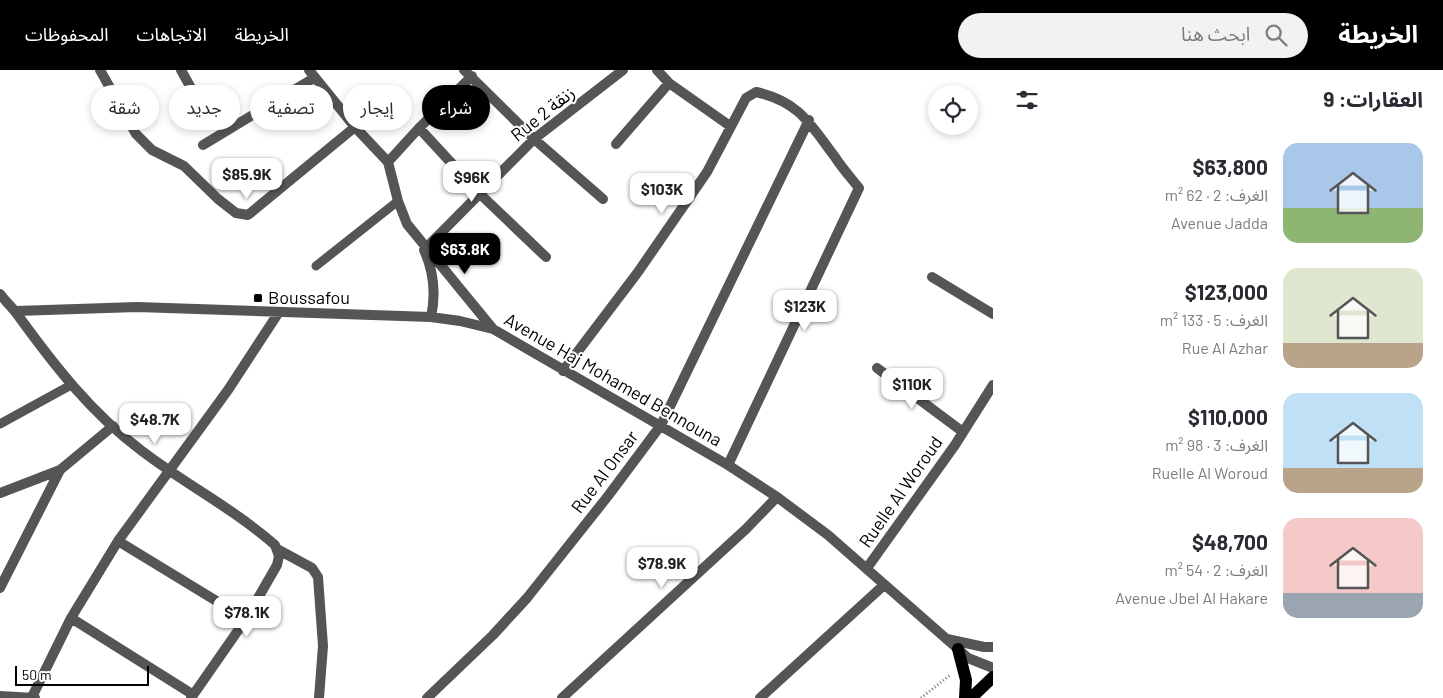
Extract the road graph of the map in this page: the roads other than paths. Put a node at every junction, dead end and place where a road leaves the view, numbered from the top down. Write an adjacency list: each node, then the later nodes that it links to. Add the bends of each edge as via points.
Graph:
1 (100, 70): 13 (street, via 136,134 152,150 184,166 236,213 248,215)
2 (181, 70): 8 (street)
3 (623, 70): 15 (street, Rue 2 زنقة)
4 (657, 70): 7 (street)
5 (468, 73): 12 (street); 15 (street)
6 (312, 74): 9 (street); 17 (street)
7 (669, 83): 11 (street); 16 (street)
8 (189, 85)
9 (343, 112)
10 (809, 120): 11 (street, via 786,102 756,92 741,105); 37 (street, Rue Al Onsar); 40 (street, via 859,188)
11 (730, 126): 33 (street, via 701,180 638,272)
12 (419, 128): 18 (street); 19 (street)
13 (351, 130)
14 (358, 130): 18 (street)
15 (534, 139): 19 (street, Rue 2 زنقة); 20 (street)
16 (616, 144)
17 (203, 145)
18 (388, 162): 21 (street)
19 (480, 194): 22 (street, Rue 2 زنقة); 23 (street)
20 (603, 199)
21 (398, 201): 22 (street, via 406,224); 24 (lane)
22 (425, 248): 30 (street, via 433,274); 31 (street)
23 (546, 257)
24 (316, 266)
25 (932, 277): 29 (street)
26 (0, 294): 27 (street)
27 (8, 308): 28 (street, Avenue Haj Mohamed Bennouna, via 137,307); 34 (street)
28 (279, 312): 30 (street, Avenue Haj Mohamed Bennouna); 41 (street, via 239,375)
29 (993, 314)
30 (431, 317): 31 (street, Avenue Haj Mohamed Bennouna)
31 (493, 329): 33 (street, Avenue Haj Mohamed Bennouna)
32 (877, 368): 39 (street)
33 (563, 371): 37 (street, Avenue Haj Mohamed Bennouna)
34 (71, 385): 36 (lane); 38 (street)
35 (993, 385): 39 (street, Ruelle Al Woroud)
36 (0, 424)
37 (661, 425): 40 (street, Avenue Haj Mohamed Bennouna); 61 (street, Rue Al Onsar, via 527,598)
38 (113, 426): 41 (street); 42 (street)
39 (963, 432): 47 (street, Ruelle Al Woroud)
40 (728, 465): 44 (street, Avenue Haj Mohamed Bennouna)
41 (170, 469): 45 (street); 46 (street, via 256,530)
42 (60, 470): 43 (street); 49 (street)
43 (0, 493)
44 (777, 497): 47 (street, Avenue Haj Mohamed Bennouna); 62 (street)
45 (118, 541): 50 (street); 51 (street)
46 (277, 549): 51 (street, via 277,565); 60 (street, via 312,568 318,577 323,646)
47 (867, 568): 48 (street, Avenue Haj Mohamed Bennouna)
48 (884, 585): 52 (street, Avenue Haj Mohamed Bennouna); 63 (street)
49 (0, 588)
50 (71, 618): 58 (street); 59 (street)
51 (246, 619): 58 (street)
52 (946, 639): 53 (street, Avenue Haj Mohamed Bennouna); 54 (street, Avenue Haj Mohamed Bennouna)
53 (993, 647)
54 (958, 649): 55 (street, Avenue Haj Mohamed Bennouna, via 968,658); 64 (main road, via 966,680)
55 (993, 669)
56 (993, 677): 65 (main road)
57 (0, 696): 59 (street)
58 (191, 696)
59 (34, 698)
60 (319, 698)
61 (427, 698)
62 (562, 698)
63 (760, 698)
64 (965, 698)
65 (971, 698)

